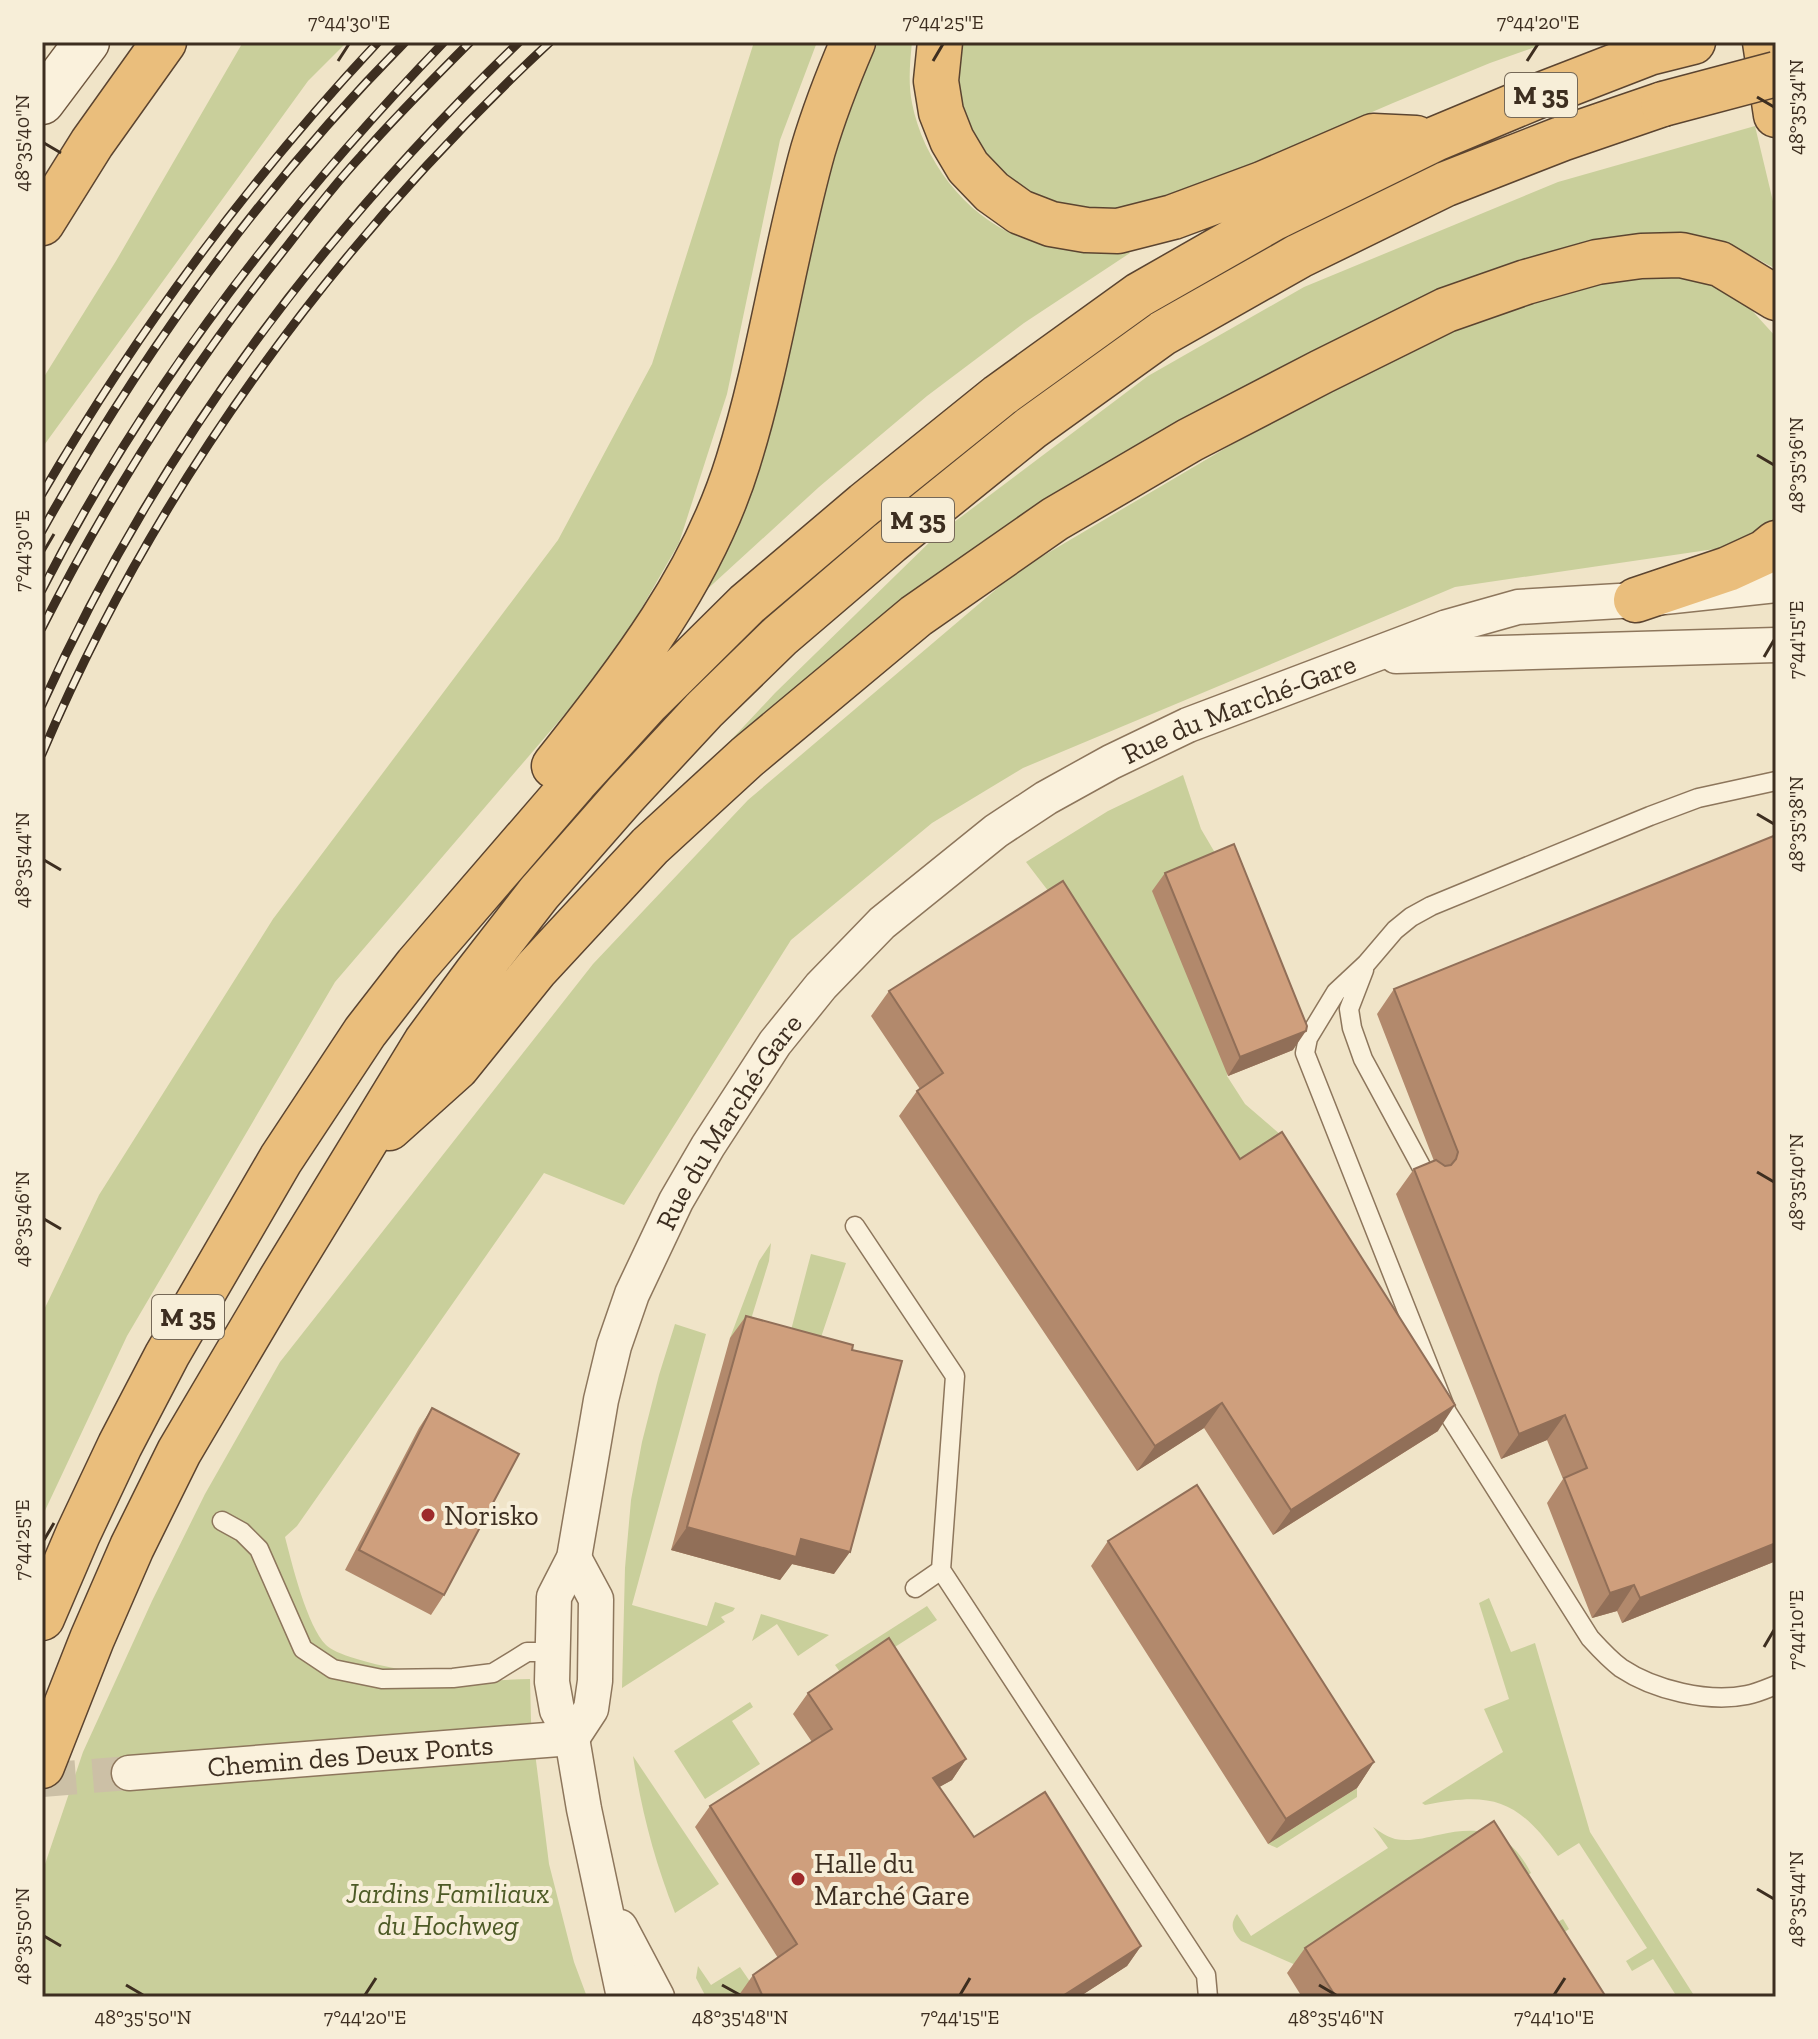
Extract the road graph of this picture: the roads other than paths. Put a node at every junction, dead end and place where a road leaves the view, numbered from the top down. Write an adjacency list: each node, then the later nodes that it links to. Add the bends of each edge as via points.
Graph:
1 (87, 42): 9 (main road)
2 (164, 42): 11 (highway)
3 (853, 42): 22 (highway, via 813,150 738,463 706,547 657,629 480,862)
4 (940, 42): 10 (highway, via 936,81 941,112 968,167 1020,212 1051,224 1118,231 1247,190 1373,136)
5 (1693, 42): 10 (highway, M 35, via 1649,53)
6 (1749, 42): 8 (highway)
7 (1765, 42): 8 (highway)
8 (1775, 97): 23 (highway, M 35, bridge, via 1663,104 1446,184 1299,256 1163,333 1031,428 780,636 625,795 476,974 426,1042)
9 (42, 102)
10 (1435, 139): 22 (highway, M 35, via 1274,218 1139,295 987,405 736,615 606,747)
11 (42, 223)
12 (1720, 264): 13 (highway); 14 (highway); 23 (highway, via 1681,255 1597,262 1446,310 1190,440 1055,519 916,616 747,757 650,846 536,969 457,1067)
13 (1776, 298)
14 (1776, 318)
15 (1776, 543): 17 (highway, via 1728,569)
16 (1776, 585): 17 (street, Rue du Marché-Gare)
17 (1636, 600): 19 (street, Rue du Marché-Gare, via 1518,607 1447,627)
18 (1776, 645): 19 (street)
19 (1372, 657): 27 (street, Rue du Marché-Gare, via 1188,725 1046,798 927,885 821,986 775,1043 708,1146 632,1294 601,1400)
20 (1776, 781): 21 (lane, via 1698,798 1431,906 1395,930)
21 (1366, 964): 24 (lane, via 1349,1009 1352,1028 1363,1059); 32 (lane, via 1336,992 1308,1038 1305,1053 1447,1412 1590,1638 1611,1660 1650,1682 1705,1697 1730,1698)
22 (417, 965): 30 (highway, M 35, via 365,1032 281,1159 167,1355)
23 (352, 1161): 34 (highway, M 35, via 179,1452 132,1547)
24 (1428, 1179)
25 (855, 1226): 28 (lane, via 955,1376)
26 (222, 1521): 31 (lane, via 259,1549 303,1649 333,1669 382,1679 453,1678 493,1673 527,1652)
27 (574, 1558): 31 (street, Rue du Marché-Gare, via 554,1597); 33 (street, via 596,1599 591,1709)
28 (941, 1570): 29 (lane); 39 (lane, via 1206,1975)
29 (915, 1588)
30 (42, 1618)
31 (552, 1652): 33 (street, Rue du Marché-Gare, via 557,1710)
32 (1776, 1685)
33 (572, 1738): 35 (street, Chemin des Deux Ponts); 36 (street, Rue du Marché-Gare)
34 (42, 1766)
35 (129, 1773)
36 (601, 1891): 37 (street, Rue du Marché-Gare); 38 (street, Rue du Marché-Gare)
37 (624, 1997)
38 (657, 1997)
39 (1208, 1997)

